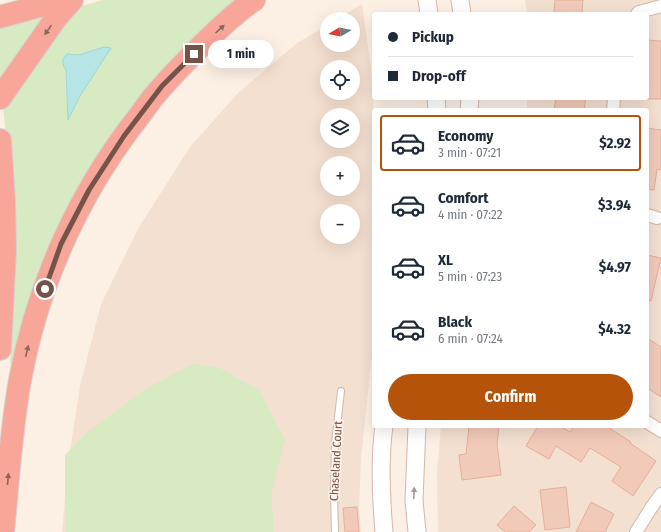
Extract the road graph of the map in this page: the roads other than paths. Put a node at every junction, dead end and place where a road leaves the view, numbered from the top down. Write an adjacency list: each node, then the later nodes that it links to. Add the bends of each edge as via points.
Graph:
1 (61, 0): 10 (highway)
2 (72, 0): 11 (highway, one-way to 11, via 56,18)
3 (254, 0): 20 (highway, one-way to 3, via 20,379 33,326 61,244 89,190 124,136 162,86 205,43)
4 (427, 0): 7 (main road)
5 (460, 0): 8 (main road)
6 (661, 6): 9 (street)
7 (429, 12)
8 (462, 12)
9 (639, 12)
10 (0, 17)
11 (0, 98)
12 (0, 140): 13 (highway, via 5,250)
13 (0, 349)
14 (341, 391): 21 (lane, Chaseland Court, via 335,443)
15 (649, 423): 18 (street)
16 (384, 428): 22 (main road, via 381,499)
17 (417, 428): 23 (main road, one-way to 17, via 414,500)
18 (661, 431)
19 (661, 494): 24 (street)
20 (3, 532)
21 (335, 532)
22 (384, 532)
23 (417, 532)
24 (636, 532)

